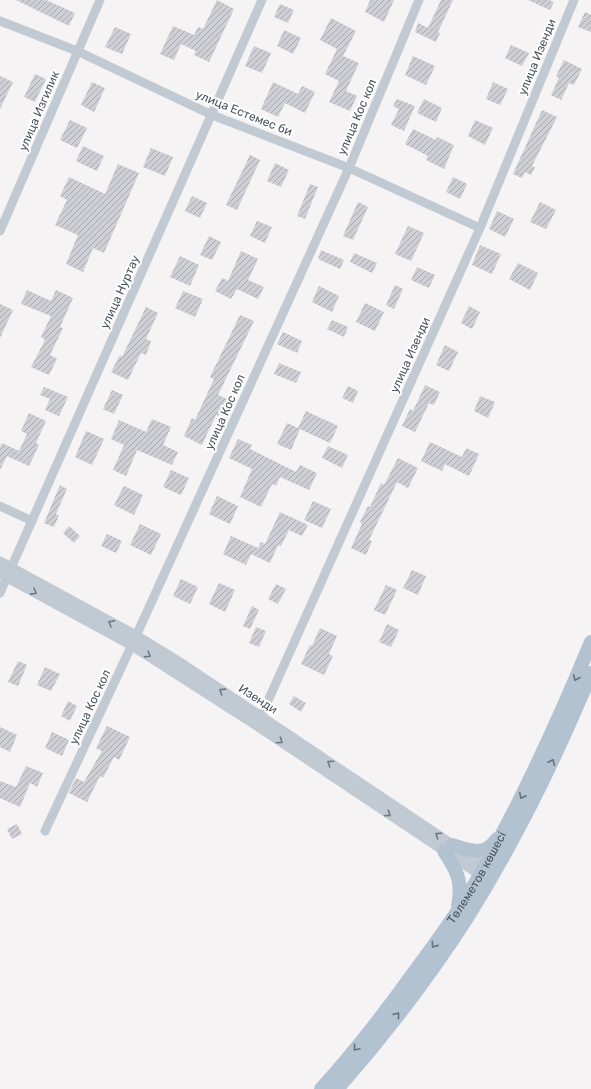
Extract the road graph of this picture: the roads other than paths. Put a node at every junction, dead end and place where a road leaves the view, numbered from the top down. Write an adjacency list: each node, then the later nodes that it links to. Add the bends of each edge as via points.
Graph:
1 (100, 0): 6 (street, улица Изгилик)
2 (262, 0): 7 (street, улица Нуртау)
3 (419, 0): 8 (street, улица Кос кол)
4 (574, 0): 9 (street, улица Изенди)
5 (0, 21): 6 (street, улица Естемес би)
6 (78, 51): 7 (street, улица Естемес би); 10 (street, улица Изгилик)
7 (212, 115): 8 (street, улица Естемес би); 12 (street, улица Нуртау)
8 (349, 168): 9 (street, улица Естемес би); 16 (street, улица Кос кол)
9 (480, 228): 19 (street, улица Изенди)
10 (0, 232)
11 (0, 506): 12 (street)
12 (32, 521): 14 (street, улица Нуртау)
13 (0, 562): 14 (street, Изенди)
14 (6, 572): 15 (street, улица Нуртау); 16 (street, Изенди)
15 (0, 593)
16 (134, 640): 19 (street, Изенди, via 182,665); 21 (street, улица Кос кол)
17 (591, 642): 20 (main road, Төлеметов көшесі, one-way to 20, via 532,776)
18 (591, 673): 23 (main road, Төлеметов көшесі, one-way to 18, via 543,781)
19 (259, 721): 22 (street, Изенди)
20 (506, 826): 22 (main road, via 488,848 479,851); 23 (main road, Төлеметов көшесі)
21 (45, 831)
22 (448, 848): 23 (street, Изенди); 24 (main road, via 458,874 460,892)
23 (487, 874): 24 (main road, Төлеметов көшесі); 26 (main road, Төлеметов көшесі, one-way to 23, via 434,967 466,919)
24 (456, 913): 25 (main road, Төлеметов көшесі, one-way to 25, via 391,1005)
25 (321, 1089)
26 (337, 1089)

